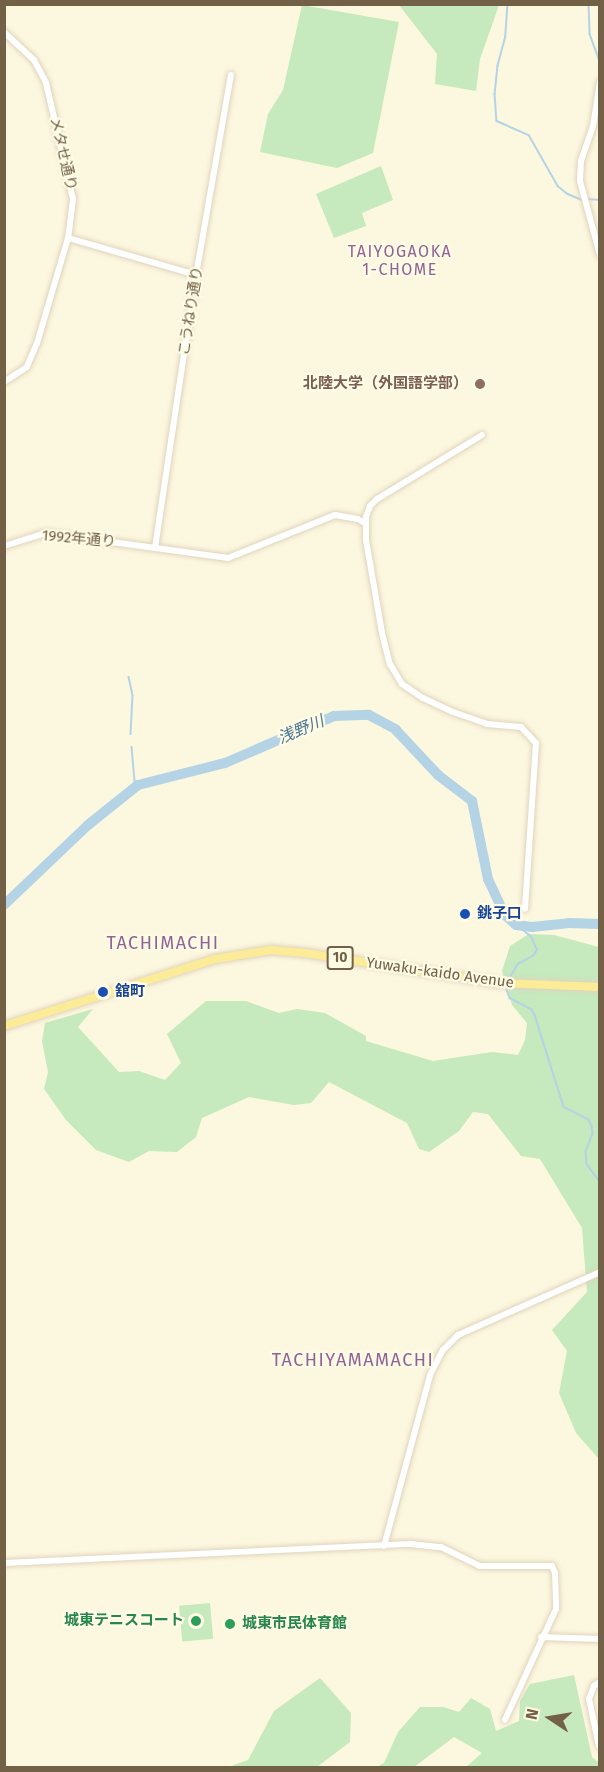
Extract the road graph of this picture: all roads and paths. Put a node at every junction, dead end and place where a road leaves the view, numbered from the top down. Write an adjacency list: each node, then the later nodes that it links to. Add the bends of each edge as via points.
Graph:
1 (4, 32): 4 (street, メタせ通り, via 34,60 46,83 73,199)
2 (231, 75): 6 (street, こうねり通り)
3 (600, 82): 5 (street, via 580,181)
4 (68, 238): 6 (street); 7 (street, メタせ通り, via 27,367)
5 (600, 255)
6 (196, 275): 11 (street, こうねり通り)
7 (4, 382)
8 (482, 435): 9 (street, via 377,499 370,506)
9 (366, 524): 11 (street, 1992年通り, via 335,515 228,558); 12 (street, via 382,633 390,664 402,684 453,712 487,724 521,727 536,743)
10 (4, 546): 11 (street, 1992年通り, via 46,533)
11 (154, 548)
12 (525, 909)
13 (600, 987): 14 (main road, Yuwaku-kaido Avenue / 10, via 499,983 305,953 255,952 182,968)
14 (4, 1026)
15 (600, 1272): 16 (street, via 458,1335 443,1350 430,1375)
16 (384, 1546): 17 (street); 18 (street, via 441,1546 480,1566 552,1566 556,1609)
17 (4, 1563)
18 (542, 1637): 19 (street); 21 (street)
19 (600, 1639)
20 (600, 1682): 22 (street, via 589,1699)
21 (505, 1720)
22 (599, 1746)

